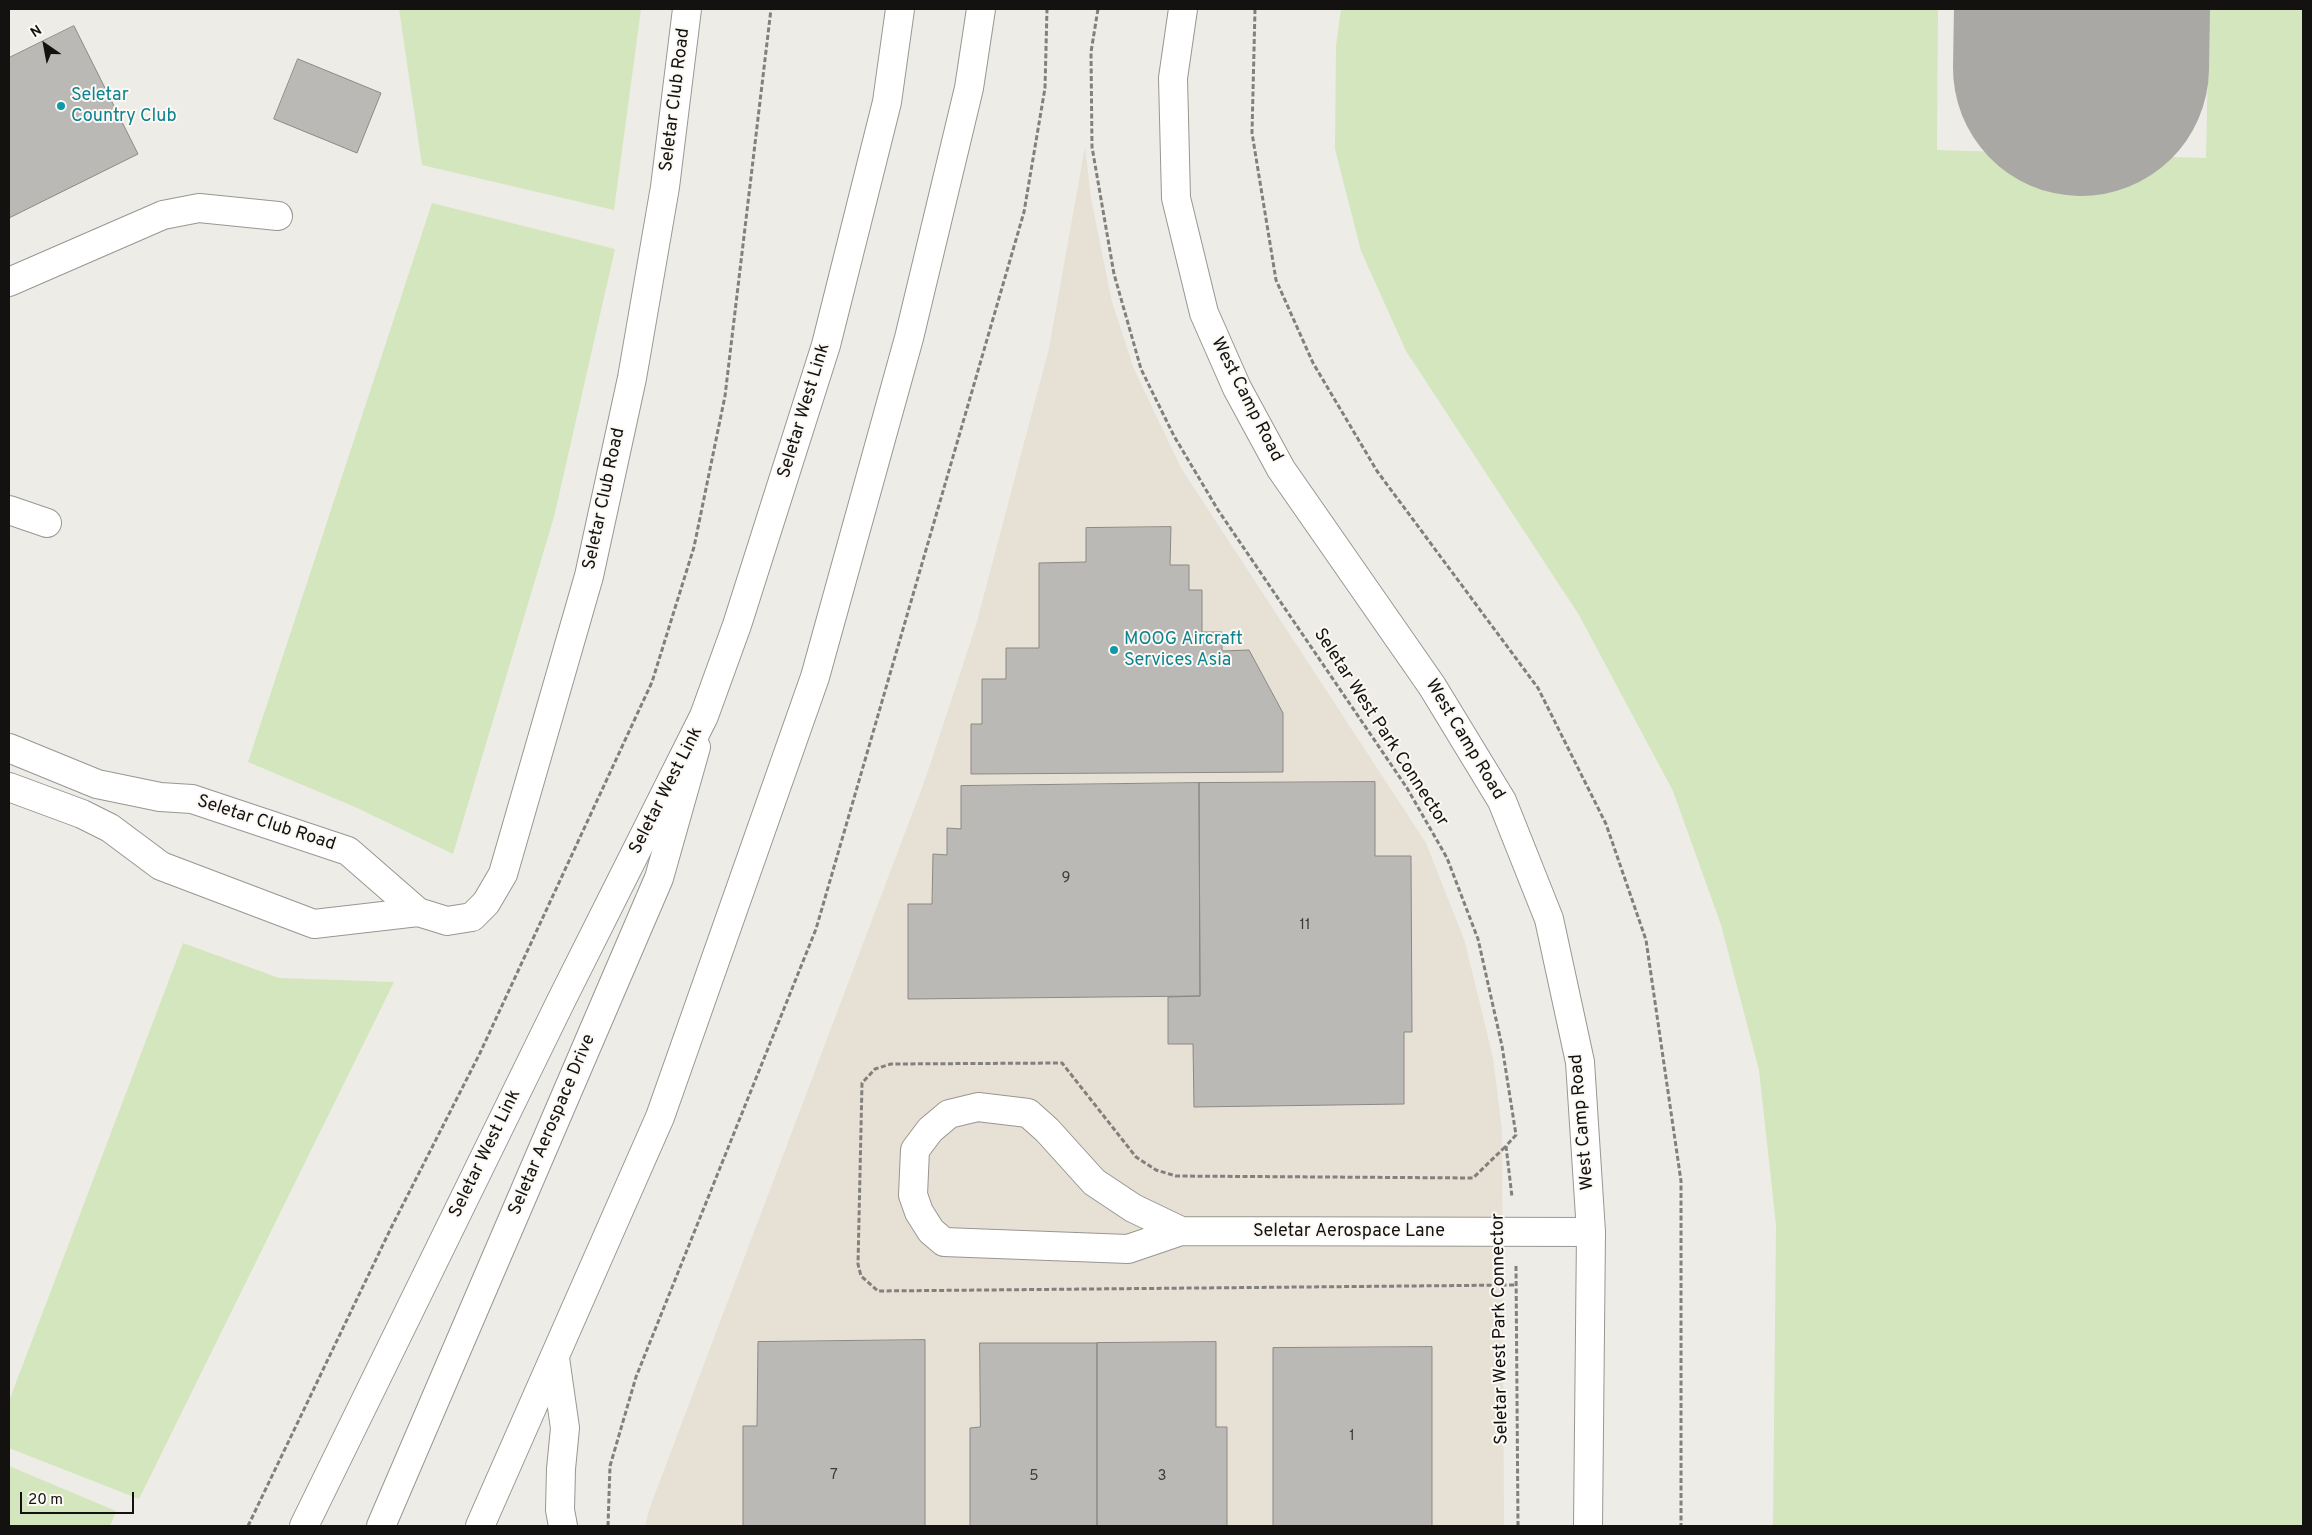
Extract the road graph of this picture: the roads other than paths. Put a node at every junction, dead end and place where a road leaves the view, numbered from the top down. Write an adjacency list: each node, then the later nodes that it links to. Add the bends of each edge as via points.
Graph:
1 (687, 9): 12 (main road, Seletar Club Road, via 665,187 632,378 588,576 503,874 486,903 472,916 447,921)
2 (900, 9): 9 (main road, Seletar West Link, via 887,102 826,345 737,626)
3 (981, 9): 15 (main road, via 969,88 910,338 815,677 660,1117)
4 (1184, 9): 14 (main road, West Camp Road, via 1174,78 1176,198 1204,313 1237,388 1281,469 1432,686 1502,801 1549,919 1580,1062)
5 (278, 216): 6 (main road, via 199,208 162,215)
6 (9, 282)
7 (9, 510): 8 (main road)
8 (47, 523)
9 (704, 716): 16 (main road, Seletar West Link); 17 (main road, Seletar Aerospace Drive, via 659,878)
10 (9, 748): 12 (main road, Seletar Club Road, via 96,784 160,797 192,799 348,851)
11 (9, 787): 12 (main road, Seletar Club Road, via 110,828 161,866 314,924)
12 (418, 912)
13 (1181, 1231): 13 (main road, Seletar Aerospace Lane, via 1128,1248 944,1242 931,1232 913,1195 914,1150 949,1114 978,1107 1028,1113 1048,1130 1094,1182 1133,1208); 14 (main road, Seletar Aerospace Lane)
14 (1591, 1232): 20 (main road, West Camp Road)
15 (555, 1358): 18 (main road); 19 (main road, via 565,1428 560,1469)
16 (304, 1526)
17 (381, 1526)
18 (480, 1526)
19 (562, 1526)
20 (1588, 1526)

